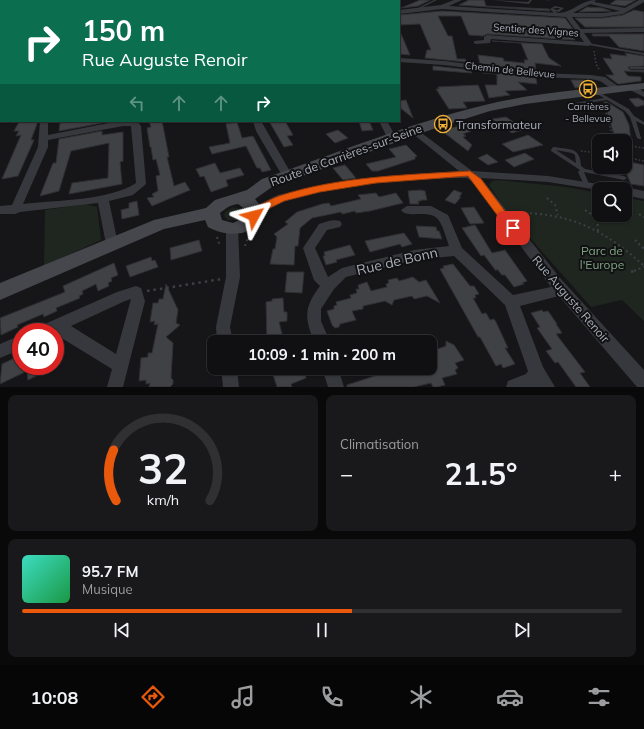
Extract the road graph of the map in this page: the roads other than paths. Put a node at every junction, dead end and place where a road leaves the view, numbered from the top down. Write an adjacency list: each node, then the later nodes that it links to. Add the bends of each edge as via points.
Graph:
1 (436, 0): 8 (lane)
2 (459, 0): 7 (street)
3 (493, 0): 4 (lane, via 529,3)
4 (531, 0)
5 (643, 0): 9 (street)
6 (591, 1): 9 (street); 11 (street)
7 (442, 7): 8 (street); 11 (street, via 556,12)
8 (418, 10): 10 (street)
9 (627, 10): 11 (street, via 603,15)
10 (400, 12)
11 (568, 15): 12 (street, Sentier des Vignes)
12 (579, 30): 13 (street); 15 (street, Sentier des Vignes)
13 (644, 30)
14 (476, 42): 15 (street, Sentier des Vignes, via 488,42 487,37)
15 (589, 44): 16 (lane)
16 (644, 54)
17 (400, 60): 22 (street, Chemin de Bellevue, via 539,75 591,77 602,79)
18 (631, 68): 19 (lane)
19 (644, 68)
20 (644, 86): 21 (street, Route de Carrières-sur-Seine)
21 (631, 87): 22 (street, Route de Carrières-sur-Seine); 24 (street)
22 (618, 89): 23 (street, Route de Carrières-sur-Seine)
23 (596, 92): 25 (lane); 32 (street, Route de Carrières-sur-Seine, via 525,100 487,108)
24 (644, 95)
25 (608, 99): 26 (lane); 27 (lane, via 627,110)
26 (575, 104)
27 (632, 117): 31 (lane); 34 (lane)
28 (44, 122): 33 (street, via 42,133)
29 (258, 122): 38 (street)
30 (384, 122): 35 (street)
31 (644, 124)
32 (415, 131): 35 (street, Route de Carrières-sur-Seine); 37 (street, Rue Auguste Renoir)
33 (45, 138): 44 (street, via 123,123 136,126 141,184 129,192); 47 (street)
34 (639, 138)
35 (392, 139): 38 (street, Route de Carrières-sur-Seine)
36 (581, 168): 36 (lane, via 553,150 555,148 578,154); 39 (lane); 40 (lane)
37 (470, 173): 40 (street, via 549,178); 49 (street, via 376,180 320,189 281,198); 56 (street, Rue Auguste Renoir)
38 (288, 175): 45 (street, Route de Carrières-sur-Seine, via 267,183 253,194)
39 (624, 178)
40 (586, 184): 41 (street)
41 (592, 185)
42 (632, 192): 43 (street)
43 (644, 195)
44 (103, 199): 47 (street); 53 (street)
45 (240, 199): 49 (street, via 251,203); 50 (street, via 223,202)
46 (0, 210): 47 (street)
47 (15, 210)
48 (407, 210): 54 (street, via 430,210 444,218)
49 (255, 211): 52 (street, via 251,221 246,225)
50 (212, 213): 52 (street, via 212,218 218,226); 53 (street, via 160,224)
51 (336, 224): 55 (street, via 323,227 309,248 322,280)
52 (232, 229): 61 (street, via 233,277 223,327)
53 (112, 244): 57 (street)
54 (457, 250): 55 (street, Rue de Bonn, via 424,254 342,273); 58 (street)
55 (329, 285): 62 (street, Rue de Bonn, via 313,314)
56 (562, 290): 58 (street); 69 (street, Rue Auguste Renoir)
57 (0, 292)
58 (511, 302): 66 (street)
59 (64, 323): 65 (street, via 136,292 138,301)
60 (64, 330): 65 (street)
61 (224, 335)
62 (320, 335)
63 (12, 346): 64 (street)
64 (0, 351)
65 (121, 366): 70 (street)
66 (536, 371): 73 (street, via 532,380); 74 (street)
67 (229, 375): 71 (street)
68 (332, 375): 72 (street)
69 (644, 382)
70 (115, 387)
71 (231, 387)
72 (336, 387)
73 (514, 387)
74 (546, 387)

